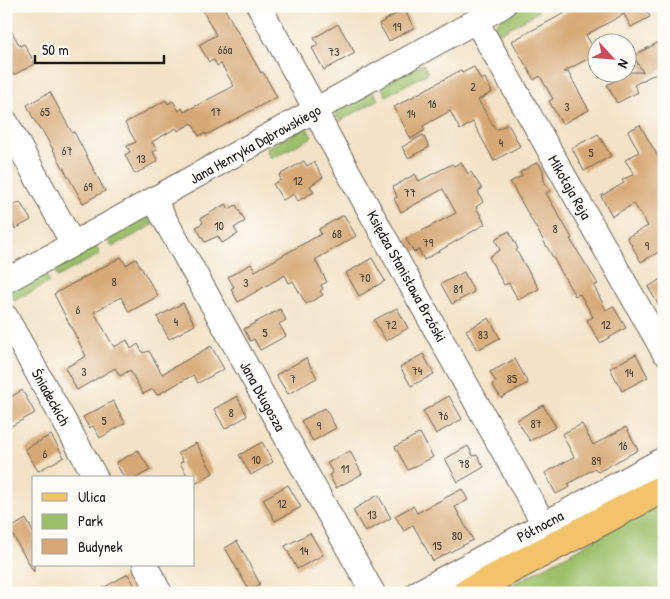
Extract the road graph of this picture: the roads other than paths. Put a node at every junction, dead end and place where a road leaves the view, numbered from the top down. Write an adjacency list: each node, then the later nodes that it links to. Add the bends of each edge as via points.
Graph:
1 (259, 6): 4 (street, Księdza Stanisława Brzóski)
2 (504, 6): 3 (street, Jana Henryka Dąbrowskiego)
3 (476, 21): 4 (street, Jana Henryka Dąbrowskiego); 10 (street, Mikołaja Reja)
4 (316, 110): 6 (street, Jana Henryka Dąbrowskiego); 14 (street, Księdza Stanisława Brzóski)
5 (6, 122): 7 (street)
6 (154, 200): 7 (street, Jana Henryka Dąbrowskiego); 17 (street, Jana Długosza)
7 (73, 244): 8 (street, Jana Henryka Dąbrowskiego)
8 (6, 281)
9 (6, 317): 12 (street, Śniadeckich)
10 (664, 352)
11 (664, 459): 14 (street, Północna)
12 (95, 476)
13 (664, 488): 14 (main road, Północna)
14 (550, 535): 18 (street, Północna); 19 (main road, Północna)
15 (146, 566): 16 (street)
16 (160, 593)
17 (373, 593)
18 (417, 593)
19 (466, 593)

